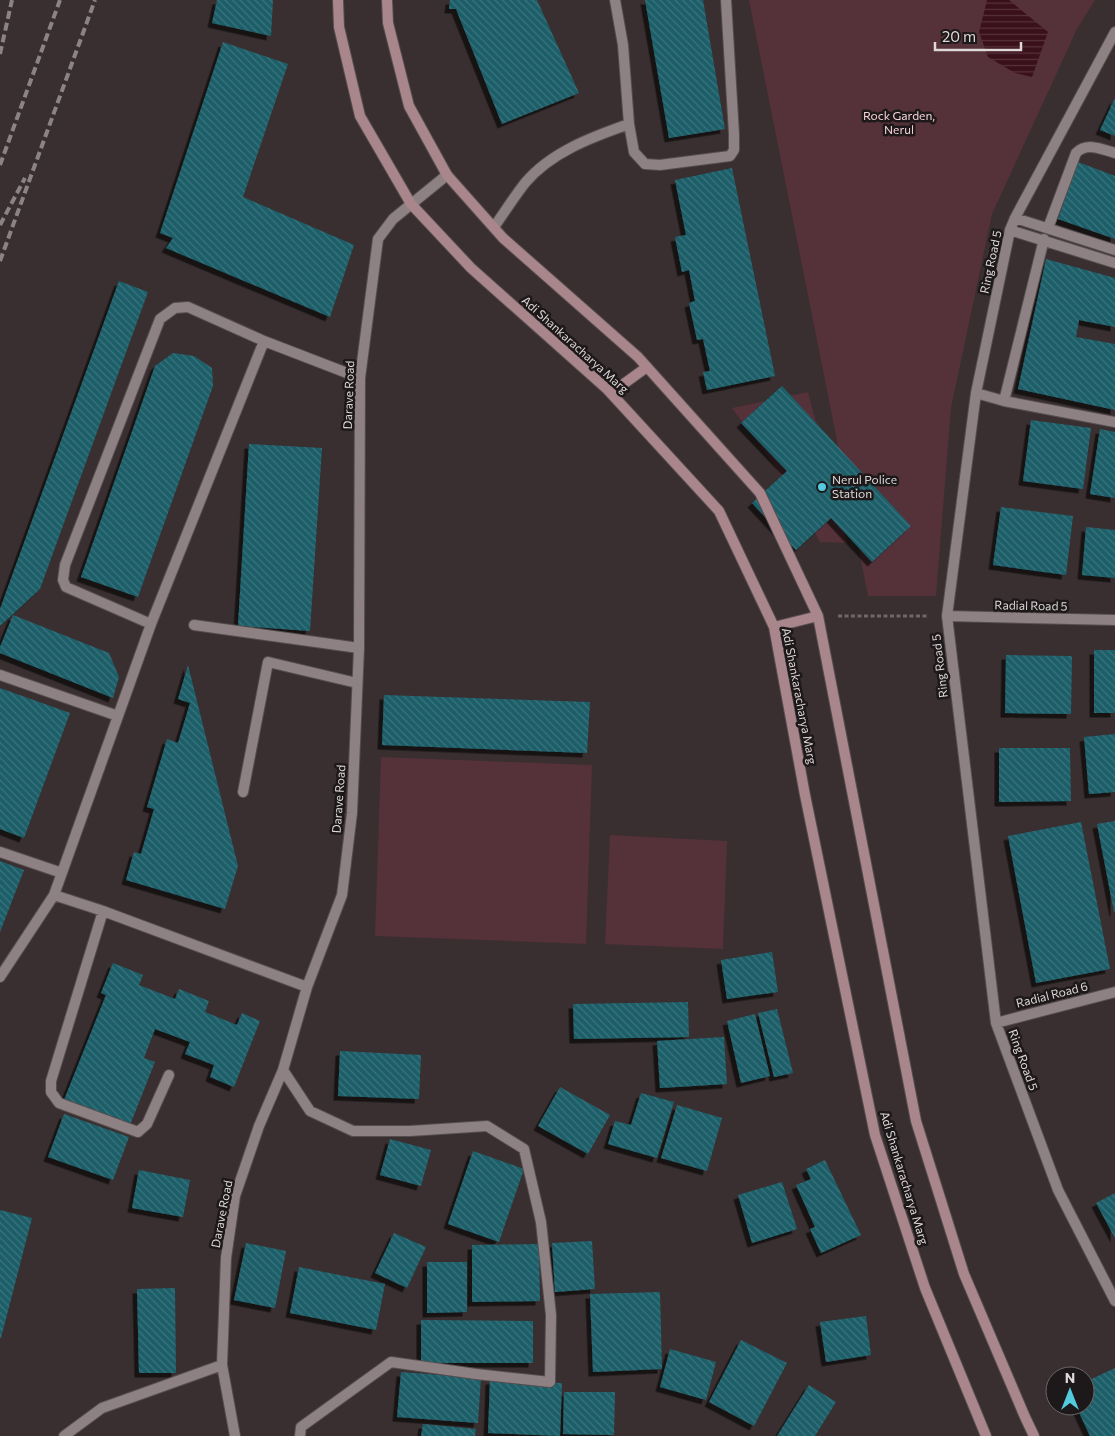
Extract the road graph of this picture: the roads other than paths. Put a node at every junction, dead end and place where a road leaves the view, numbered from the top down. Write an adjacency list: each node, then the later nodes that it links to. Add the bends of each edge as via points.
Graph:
1 (338, 0): 9 (main road, Adi Shankaracharya Marg, via 339,27 360,116)
2 (387, 0): 8 (main road, via 388,23 409,106)
3 (615, 0): 6 (street, via 623,45)
4 (726, 0): 6 (street, via 734,134 734,150 730,156 645,164 634,152)
5 (1115, 32): 10 (street, Ring Road 5)
6 (628, 124): 11 (street, via 578,144 549,161 526,182)
7 (1115, 153): 12 (street, via 1090,146 1076,153)
8 (447, 175): 9 (street, Darave Road); 11 (main road)
9 (411, 204): 19 (street, Darave Road, via 393,218 378,239); 20 (main road, Adi Shankaracharya Marg, via 471,268)
10 (1015, 218): 12 (street); 13 (street, Ring Road 5)
11 (494, 227): 18 (main road)
12 (1048, 228): 15 (street)
13 (1010, 230): 14 (street); 21 (street, Ring Road 5)
14 (1044, 239): 16 (street); 22 (street)
15 (1115, 250)
16 (1115, 263)
17 (264, 342): 19 (street); 27 (street); 27 (street, via 188,307 175,308 160,319 65,565 63,580 66,587)
18 (647, 367): 20 (main road); 24 (main road, via 760,493)
19 (360, 378): 30 (street, Darave Road)
20 (611, 393): 29 (main road, Adi Shankaracharya Marg, via 718,511)
21 (976, 393): 22 (street); 25 (street, Ring Road 5)
22 (1004, 401): 23 (street)
23 (1115, 422)
24 (818, 616): 29 (main road); 51 (main road, via 916,1122 964,1274)
25 (947, 616): 26 (street, Radial Road 5); 42 (street, Ring Road 5)
26 (1115, 620)
27 (151, 624): 33 (street)
28 (194, 625): 30 (street)
29 (774, 627): 50 (main road, Adi Shankaracharya Marg, via 875,1135 926,1288)
30 (359, 648): 32 (street, Darave Road)
31 (0, 675): 33 (street)
32 (357, 682): 34 (street, via 268,662); 40 (street, Darave Road, via 352,813 342,895)
33 (118, 716): 36 (street)
34 (243, 792)
35 (0, 852): 36 (street)
36 (62, 873): 37 (street)
37 (54, 895): 38 (street); 39 (street)
38 (103, 911): 40 (street); 44 (street, via 51,1081 51,1092 59,1103 138,1132 147,1124)
39 (0, 977)
40 (306, 986): 43 (street, Darave Road)
41 (1115, 992): 42 (street, Radial Road 6)
42 (996, 1022): 45 (street, Ring Road 5, via 1058,1190)
43 (283, 1070): 46 (street, Darave Road, via 258,1126 235,1196 226,1258); 49 (street, via 310,1111 353,1131 487,1126 524,1149 541,1222 551,1315 550,1382 391,1362 301,1427)
44 (168, 1075)
45 (1115, 1301)
46 (222, 1365): 47 (street, via 102,1408); 48 (street, Darave Road)
47 (64, 1436)
48 (234, 1436)
49 (300, 1436)
50 (986, 1436)
51 (1034, 1436)

